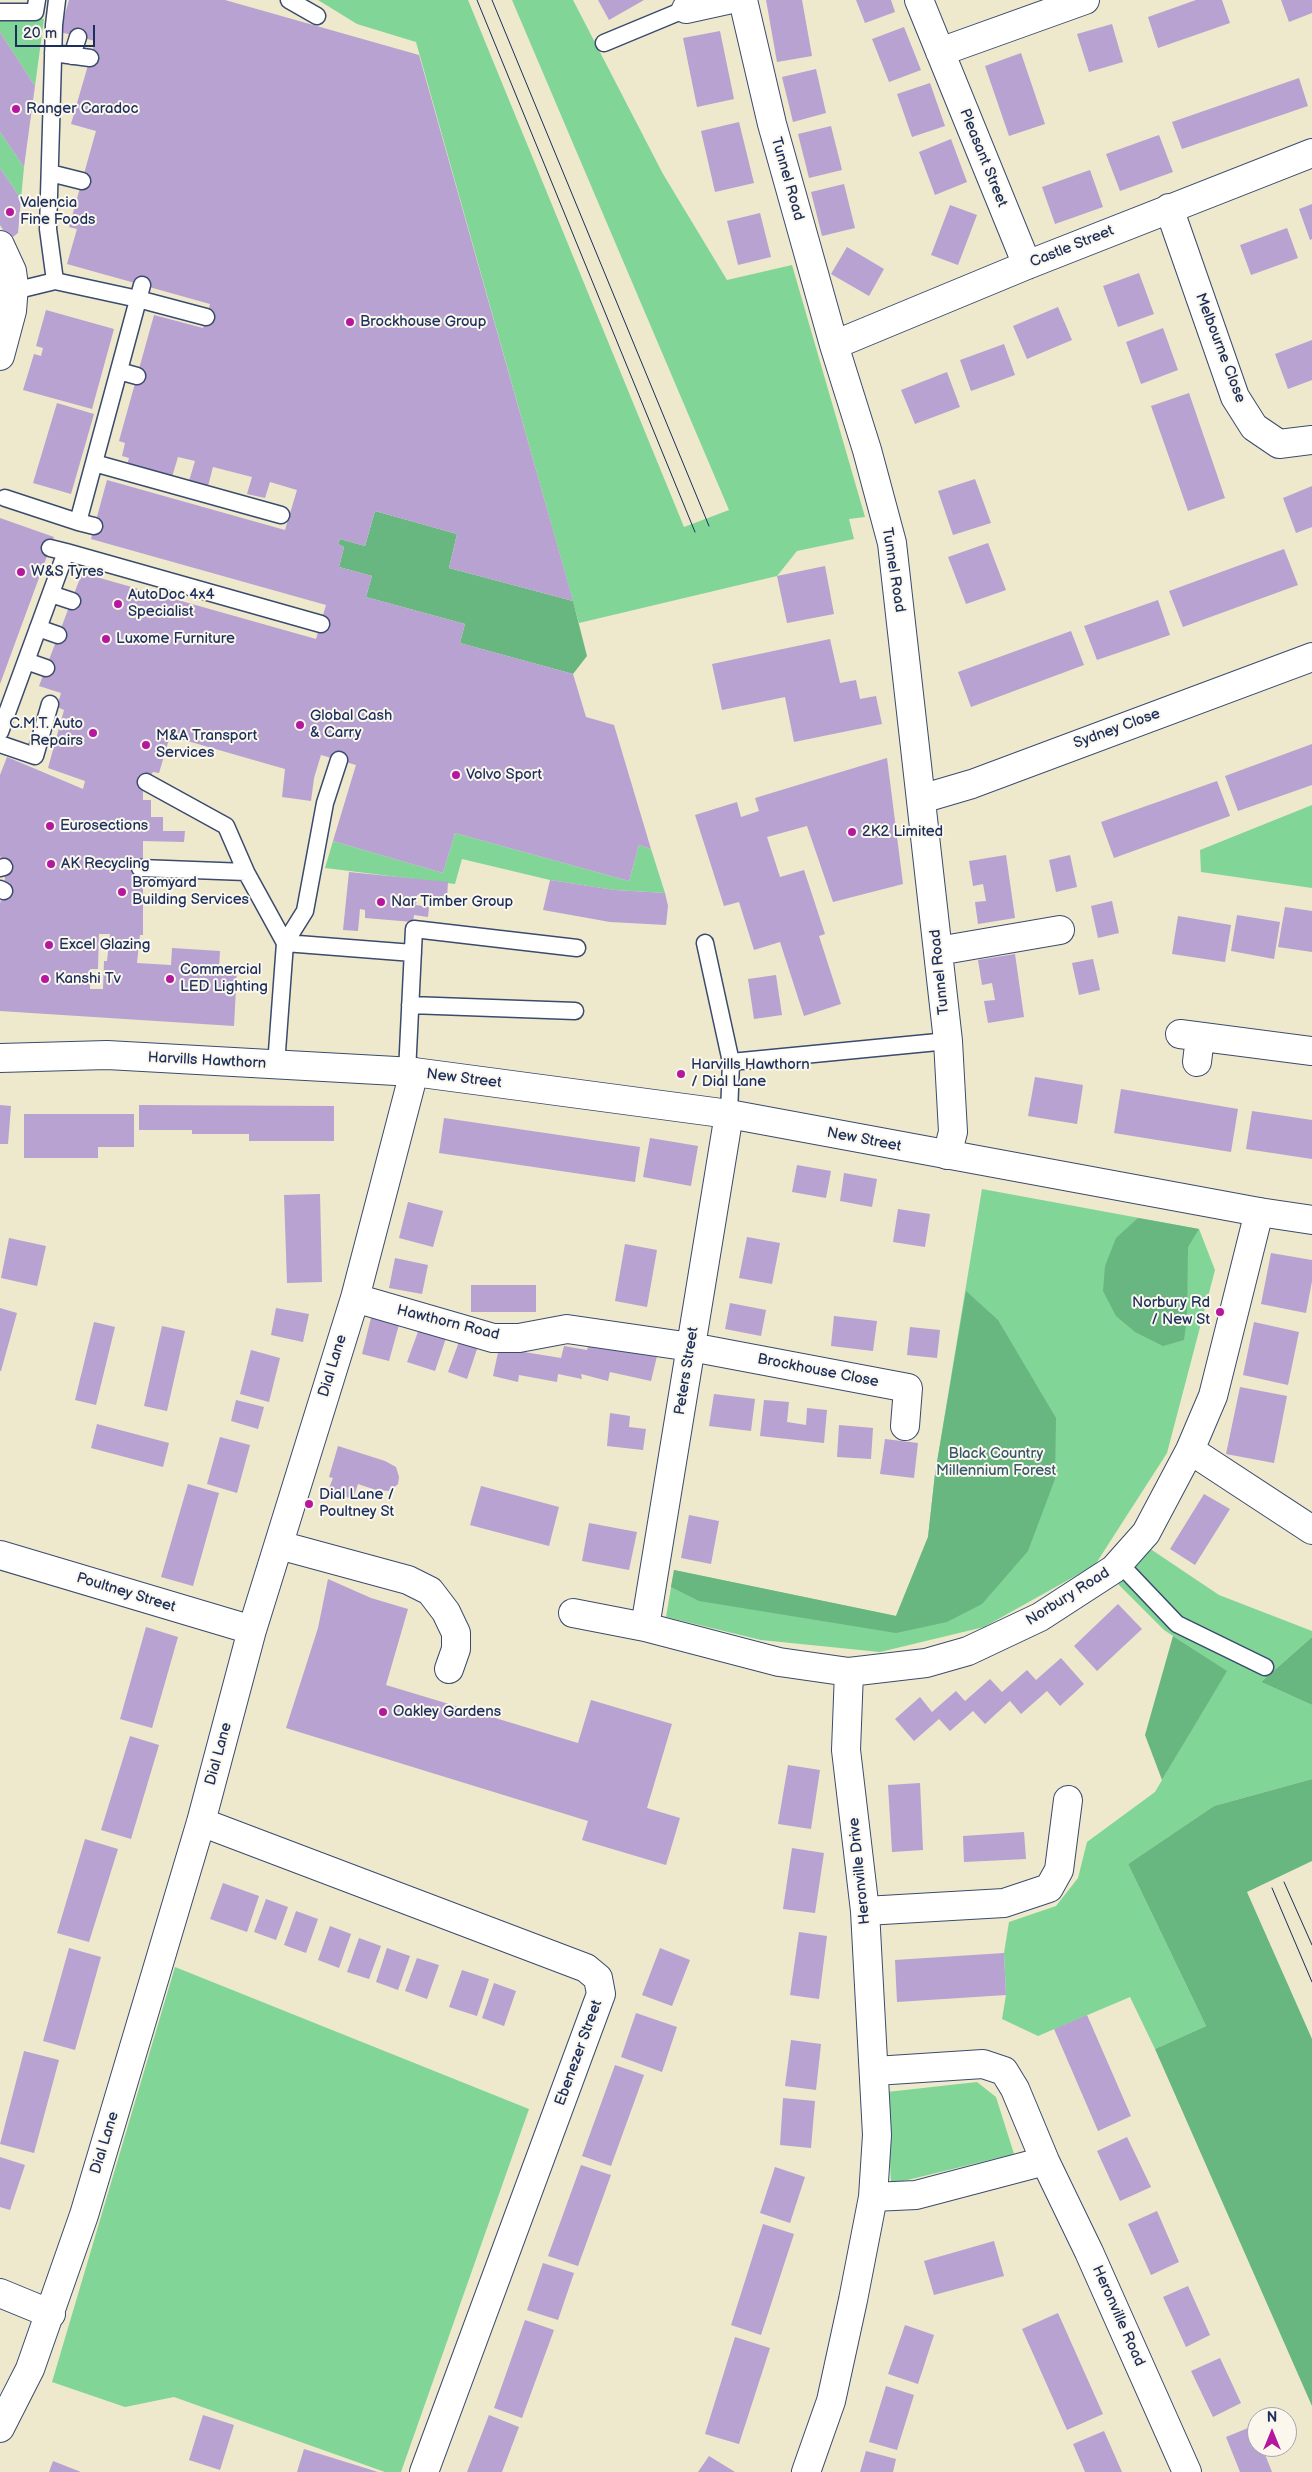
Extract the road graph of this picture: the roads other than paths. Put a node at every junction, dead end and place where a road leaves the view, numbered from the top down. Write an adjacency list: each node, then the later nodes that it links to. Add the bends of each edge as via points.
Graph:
1 (37, 0): 9 (lane, via 35,12)
2 (56, 0): 14 (lane)
3 (289, 0): 10 (lane)
4 (727, 0): 8 (street)
5 (743, 0): 27 (street, Tunnel Road, via 772,124)
6 (919, 0): 13 (street, Pleasant Street)
7 (1085, 0): 13 (street)
8 (686, 9): 12 (lane)
9 (0, 12)
10 (317, 16)
11 (78, 36): 15 (lane)
12 (604, 43)
13 (940, 52): 22 (street, Pleasant Street)
14 (53, 53): 15 (lane); 18 (lane)
15 (72, 56): 16 (lane)
16 (90, 58)
17 (1312, 153): 20 (street, Castle Street)
18 (50, 173): 19 (lane); 23 (lane, via 48,229)
19 (82, 181)
20 (1169, 208): 22 (street, Castle Street); 31 (street, Melbourne Close, via 1235,397 1244,412 1254,428 1279,444)
21 (0, 245): 24 (street, via 12,271)
22 (1027, 265): 27 (street, Castle Street)
23 (55, 281): 24 (lane); 25 (lane)
24 (14, 291): 28 (street)
25 (140, 292): 26 (lane); 29 (lane)
26 (206, 317)
27 (834, 345): 51 (street, Tunnel Road, via 892,543)
28 (0, 356)
29 (119, 371): 30 (lane); 32 (lane)
30 (137, 376)
31 (1312, 440)
32 (94, 463): 33 (lane, via 86,524); 34 (lane)
33 (5, 498)
34 (281, 515)
35 (50, 548): 36 (lane)
36 (66, 552): 37 (lane); 39 (lane)
37 (51, 594): 38 (lane); 40 (lane)
38 (72, 601)
39 (320, 624)
40 (38, 628): 41 (lane); 43 (lane)
41 (58, 635)
42 (1312, 657): 51 (street, Sydney Close, via 972,784)
43 (26, 661): 44 (lane); 46 (lane, via 10,682)
44 (46, 668)
45 (50, 704): 48 (lane, via 34,756)
46 (4, 710): 47 (lane)
47 (0, 732)
48 (0, 744)
49 (339, 760): 55 (lane, via 325,803 305,911)
50 (146, 782): 53 (lane, via 226,826)
51 (921, 799): 58 (street, Tunnel Road)
52 (140, 868): 53 (lane)
53 (246, 872): 55 (lane)
54 (1060, 930): 58 (street)
55 (285, 943): 59 (lane); 67 (lane)
56 (705, 943): 66 (lane)
57 (577, 948): 59 (lane, via 414,929)
58 (938, 951): 62 (street, Tunnel Road)
59 (412, 953): 60 (lane)
60 (410, 1005): 61 (lane); 68 (lane)
61 (575, 1011)
62 (948, 1041): 66 (lane); 70 (street, Tunnel Road, via 953,1132)
63 (1192, 1044): 64 (street)
64 (1312, 1051)
65 (0, 1058): 67 (street, Harvills Hawthorn, via 107,1056)
66 (732, 1062): 69 (lane)
67 (276, 1065): 68 (street, Harvills Hawthorn)
68 (410, 1072): 69 (street, New Street); 73 (street, Dial Lane)
69 (729, 1114): 70 (street, New Street); 74 (street, Peters Street)
70 (947, 1155): 71 (street, New Street)
71 (1259, 1212): 72 (street, New Street); 76 (street, Norbury Road, via 1213,1396)
72 (1312, 1220)
73 (354, 1298): 74 (street, Hawthorn Road, via 493,1338 520,1338 567,1329); 78 (street, Dial Lane)
74 (691, 1347): 75 (street, Brockhouse Close, via 908,1388); 82 (street, Peters Street)
75 (905, 1426)
76 (1190, 1450): 77 (street); 80 (street, Norbury Road, via 1146,1532)
77 (1312, 1530)
78 (279, 1545): 83 (street, Dial Lane); 85 (street, via 408,1580 430,1592 446,1612 456,1633 456,1649)
79 (0, 1555): 83 (street, Poultney Street)
80 (1119, 1563): 84 (lane, via 1177,1624); 86 (street, Norbury Road, via 1040,1617 968,1651 926,1663)
81 (573, 1613): 82 (street, Norbury Road)
82 (645, 1627): 86 (street, Norbury Road, via 779,1662)
83 (252, 1630): 88 (street, Dial Lane)
84 (1266, 1667)
85 (449, 1669)
86 (849, 1672): 89 (street, Heronville Drive, via 846,1750)
87 (1068, 1800): 89 (street, via 1059,1870 1049,1888 1004,1903)
88 (200, 1822): 94 (street, Dial Lane, via 87,2206); 96 (street, Ebenezer Street, via 586,1968 598,1978 601,1994)
89 (865, 1912): 90 (street, Heronville Drive)
90 (875, 2071): 91 (street, Heronville Road, via 983,2064 1004,2071); 92 (street, via 877,2135)
91 (1045, 2160): 92 (street, via 916,2195); 98 (street, Heronville Road)
92 (873, 2197): 97 (street, via 830,2401)
93 (0, 2293): 94 (street)
94 (51, 2314): 95 (street, Dial Lane, via 30,2369)
95 (0, 2428)
96 (424, 2472)
97 (806, 2472)
98 (1187, 2472)

